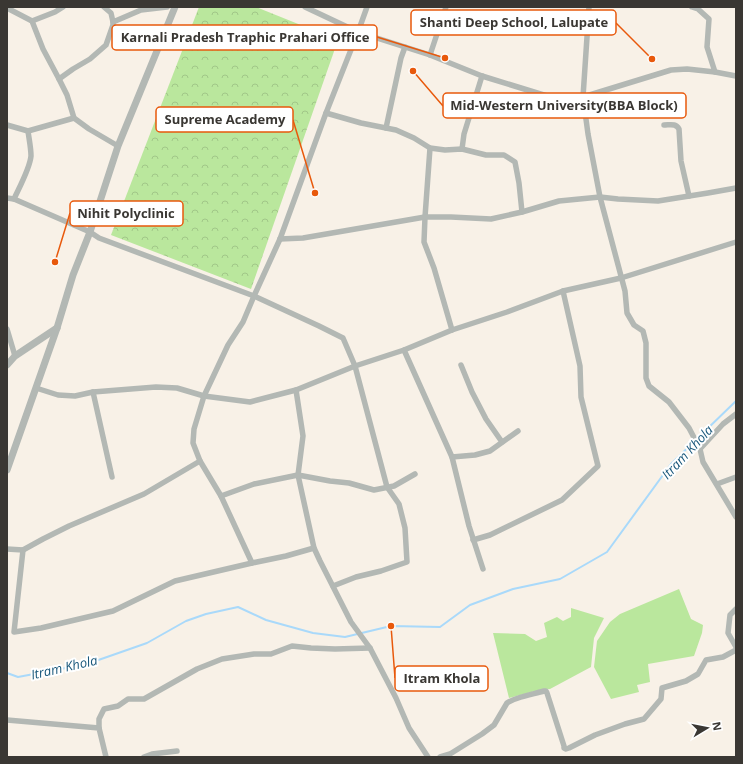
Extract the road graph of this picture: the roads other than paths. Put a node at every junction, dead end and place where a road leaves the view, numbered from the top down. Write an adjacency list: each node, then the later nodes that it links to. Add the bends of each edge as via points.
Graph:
1 (62, 7): 11 (street)
2 (104, 7): 12 (street, via 111,13)
3 (167, 7): 12 (street, via 141,10)
4 (175, 7): 27 (street)
5 (305, 7): 13 (street)
6 (367, 7): 13 (street)
7 (446, 7): 15 (street)
8 (589, 7): 20 (street)
9 (692, 7): 16 (street, via 709,19 707,47)
10 (7, 8): 11 (street)
11 (32, 21): 19 (street)
12 (113, 22): 19 (street, via 106,45)
13 (358, 32): 14 (street); 21 (street)
14 (405, 47): 15 (street); 25 (street)
15 (430, 55): 17 (street)
16 (715, 72): 18 (street); 20 (street, via 671,70)
17 (482, 76): 20 (street, via 547,96); 29 (street, via 464,134)
18 (736, 76)
19 (59, 79): 22 (street)
20 (583, 97): 32 (street)
21 (326, 113): 25 (street); 38 (street)
22 (74, 118): 26 (street); 27 (street)
23 (7, 125): 26 (street)
24 (664, 125): 31 (street, via 678,126 680,161)
25 (386, 128): 28 (street, via 414,138)
26 (28, 131): 34 (street, via 31,158)
27 (118, 146): 37 (street)
28 (430, 148): 29 (street); 36 (street)
29 (462, 149): 35 (street, via 486,155 504,155 516,162)
30 (736, 188): 31 (street)
31 (688, 196): 32 (street, via 658,201)
32 (600, 197): 35 (street, via 559,201); 40 (street)
33 (7, 198): 34 (street)
34 (14, 200): 37 (street)
35 (522, 212): 36 (street, via 491,219)
36 (425, 217): 38 (street, via 303,238); 45 (street, via 424,242)
37 (90, 232): 42 (street); 43 (street, via 73,275)
38 (280, 239): 42 (street)
39 (736, 242): 40 (street)
40 (621, 278): 41 (street); 58 (street, via 627,313 634,325 643,331 646,343 646,378 649,386 669,402 689,428)
41 (564, 291): 45 (street); 70 (street, via 580,366 581,397 598,466 562,500 490,535)
42 (254, 296): 50 (street, via 344,338); 54 (street)
43 (57, 328): 47 (street); 51 (street)
44 (7, 329): 47 (street)
45 (452, 330): 46 (street)
46 (404, 350): 50 (street); 59 (street)
47 (15, 356): 48 (street)
48 (7, 364)
49 (461, 365): 57 (street, via 486,419)
50 (355, 366): 52 (street); 67 (street)
51 (36, 388): 53 (street, via 58,395 75,396); 61 (street)
52 (296, 390): 54 (street, via 250,402); 63 (street, via 303,436)
53 (93, 392): 54 (street, via 156,386 177,388); 64 (street)
54 (204, 396): 60 (street, via 194,429 193,443)
55 (736, 414): 58 (street)
56 (518, 430): 57 (street)
57 (502, 442): 59 (street, via 490,451)
58 (700, 449): 66 (street, via 703,462)
59 (452, 457): 70 (street)
60 (200, 461): 68 (street); 73 (street, via 144,494 69,526)
61 (7, 470)
62 (415, 474): 67 (street)
63 (298, 475): 67 (street, via 349,483 374,490); 68 (street, via 254,484); 71 (street)
64 (112, 477)
65 (736, 477): 66 (street)
66 (717, 484): 69 (street)
67 (388, 487): 76 (street, via 399,504 405,528 407,562)
68 (221, 496): 74 (street)
69 (736, 517)
70 (474, 540): 75 (street)
71 (314, 548): 74 (street); 76 (street)
72 (7, 549): 73 (street)
73 (23, 550): 74 (street, via 14,632 113,611 174,581)
74 (252, 563)
75 (483, 569)
76 (333, 586): 78 (street, via 351,622)
77 (736, 609): 79 (street, via 730,615 728,633)
78 (370, 648): 81 (street, via 292,646 271,654 222,659 197,669 144,700 128,699 118,706 104,709 99,719); 85 (street, via 409,728)
79 (736, 648): 86 (street, via 724,657 706,660 698,674 686,682 662,688 661,699 644,719 594,735 566,749 547,693 544,691 510,701 494,725 450,754)
80 (7, 720): 81 (street)
81 (99, 728): 83 (street)
82 (177, 751): 84 (street)
83 (106, 757)
84 (144, 757)
85 (428, 757)
86 (440, 757)

